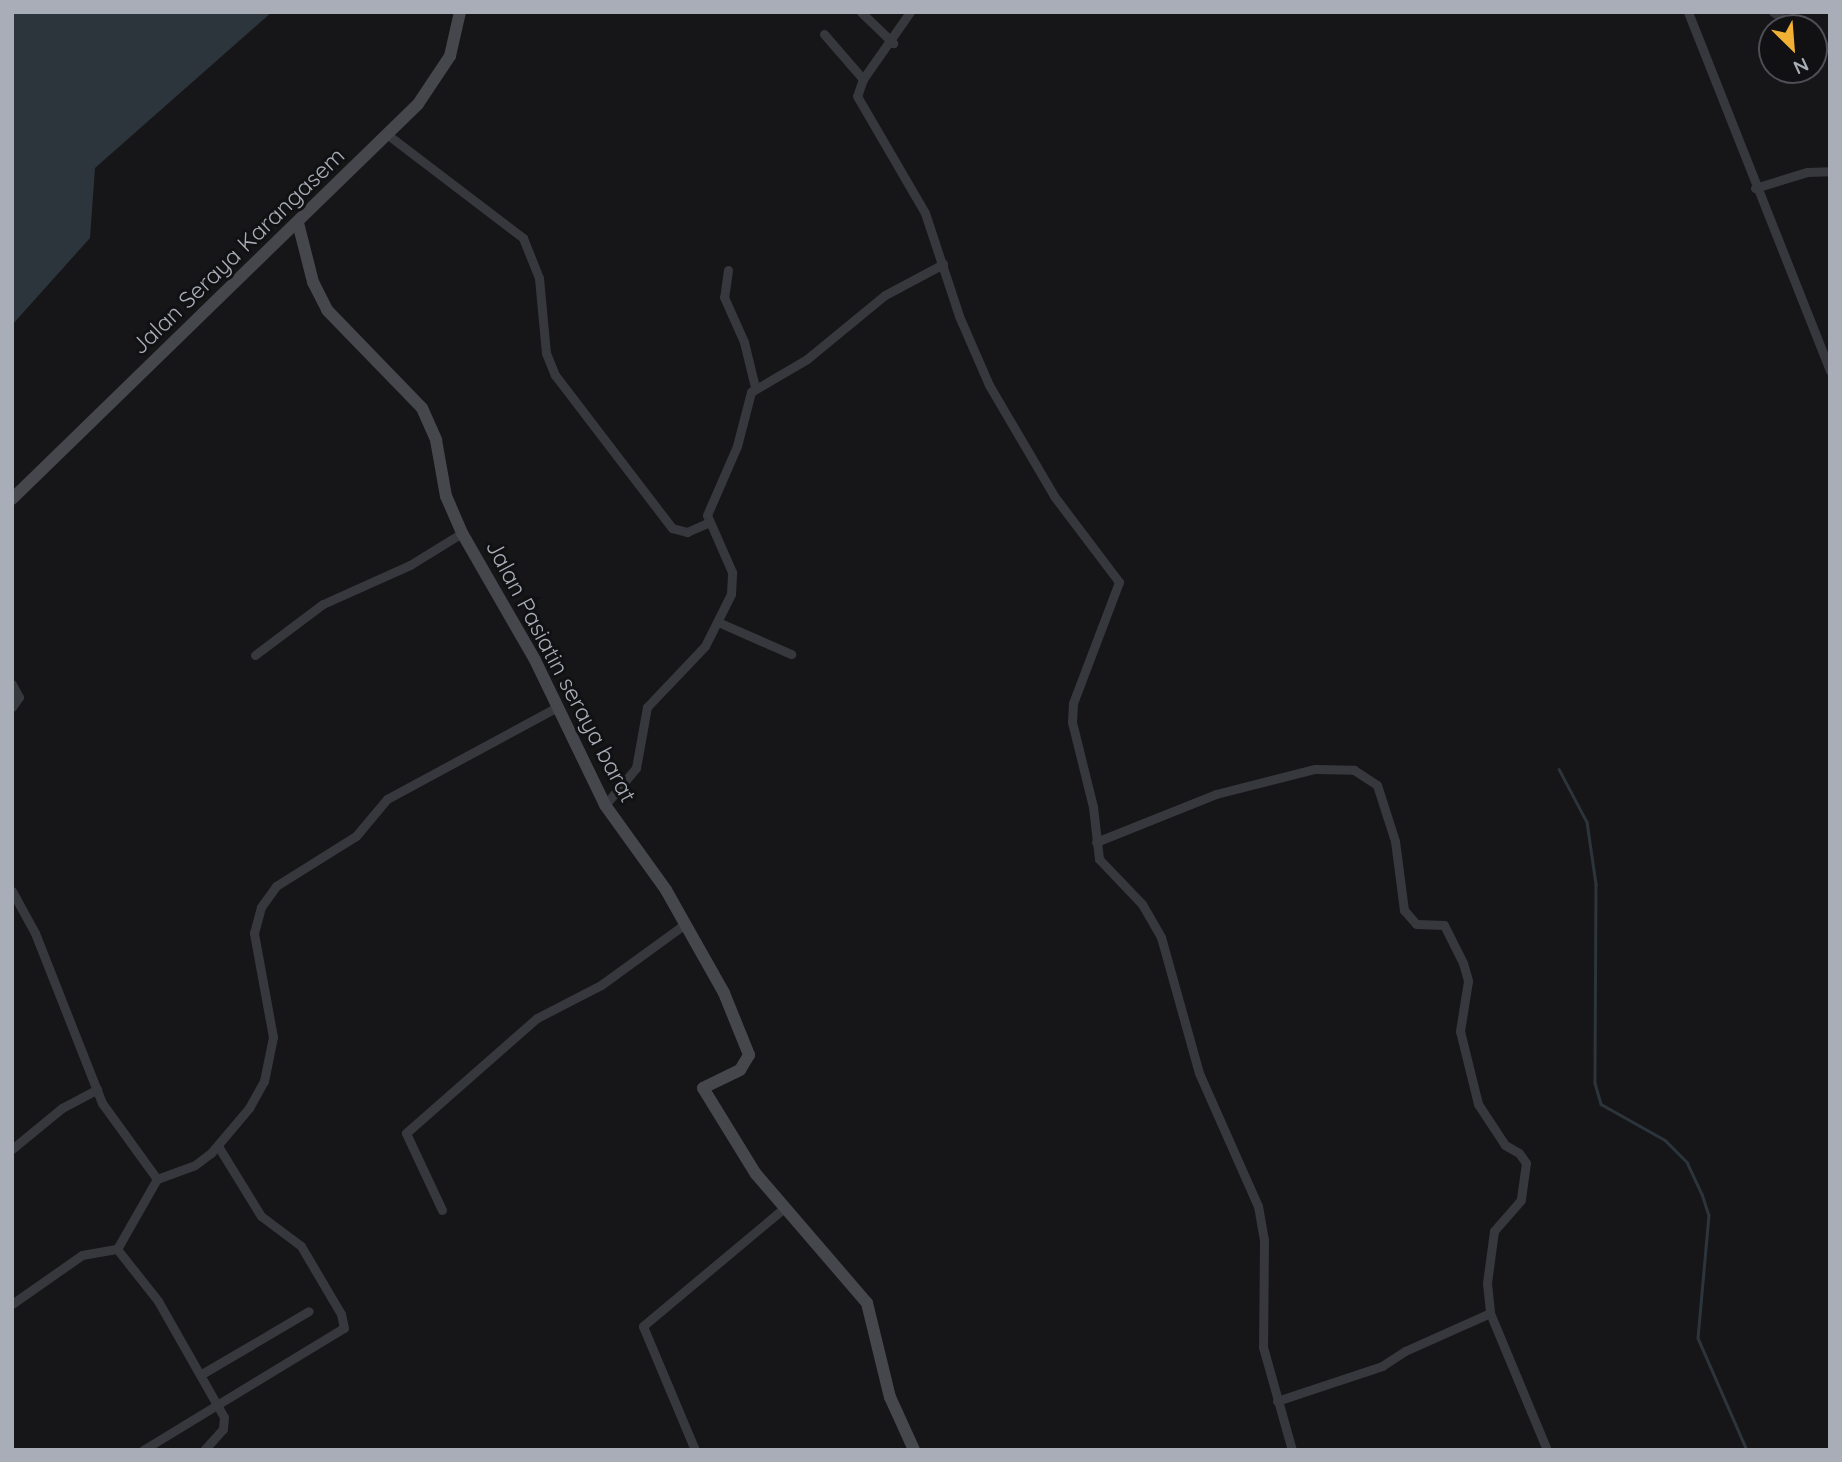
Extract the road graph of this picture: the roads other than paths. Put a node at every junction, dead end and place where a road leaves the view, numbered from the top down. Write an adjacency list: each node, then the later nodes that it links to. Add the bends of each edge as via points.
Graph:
1 (460, 12): 8 (street, Jalan Seraya Karangasem, via 455,42 441,74)
2 (861, 12): 6 (street)
3 (910, 12): 6 (street)
4 (1688, 12): 10 (street)
5 (824, 34): 7 (street)
6 (893, 43): 7 (street)
7 (863, 79): 12 (street, via 859,99 911,184)
8 (388, 135): 11 (street, Jalan Seraya Karangasem); 17 (street, via 523,238 539,278 547,353 555,374 672,528 687,532)
9 (1830, 171): 10 (street, via 1807,172)
10 (1755, 188): 14 (street)
11 (298, 223): 16 (street, Jalan Seraya Karangasem); 18 (street, Jalan Pasiatin seraya barat, via 313,282 327,310 427,418 446,496)
12 (943, 264): 15 (street, via 884,295 807,359); 26 (street, via 959,316 989,384 1054,496 1119,582 1071,715 1094,807)
13 (728, 270): 15 (street, via 724,297 744,341)
14 (1830, 371)
15 (755, 387): 17 (street, via 745,407 737,446 709,506)
16 (12, 499)
17 (707, 523): 19 (street, via 733,582)
18 (462, 533): 21 (street, via 410,565 313,609); 23 (street, Jalan Pasiatin seraya barat, via 516,625)
19 (718, 622): 20 (street); 25 (street, via 705,646 647,707 636,768)
20 (791, 654)
21 (255, 655)
22 (12, 684): 24 (street, via 19,697)
23 (556, 707): 25 (street, Jalan Pasiatin seraya barat); 30 (street, via 387,799 356,836 293,873 271,892 254,933 274,1037 271,1057 249,1108)
24 (12, 708)
25 (605, 805): 28 (street, Jalan Pasiatin seraya barat, via 648,862)
26 (1096, 842): 38 (street, via 1216,794 1315,769 1354,770 1377,785 1395,841 1404,910 1416,924 1444,925 1463,963 1468,981 1460,1031 1478,1104 1505,1145 1520,1153 1526,1163 1521,1200 1501,1220 1489,1250); 40 (street, via 1105,867 1142,904 1161,937 1199,1073 1258,1206 1264,1240 1263,1347)
27 (12, 891): 29 (street, via 35,933)
28 (685, 924): 33 (street, Jalan Pasiatin seraya barat, via 724,993 749,1050 740,1070 703,1088 735,1145); 34 (street, via 601,985 537,1018 406,1133)
29 (97, 1088): 31 (street, via 62,1108); 32 (street, via 111,1118)
30 (218, 1146): 32 (street, via 195,1165); 41 (street, via 261,1216 301,1246 344,1327)
31 (12, 1149)
32 (157, 1179): 35 (street)
33 (783, 1209): 44 (street, via 643,1326); 45 (street, via 867,1303 890,1397)
34 (442, 1210)
35 (117, 1249): 36 (street, via 82,1255); 39 (street, via 142,1276)
36 (12, 1304)
37 (309, 1311): 39 (street)
38 (1490, 1313): 40 (street, via 1382,1366); 47 (street)
39 (200, 1375): 41 (street)
40 (1277, 1401): 46 (street)
41 (217, 1406): 42 (street); 43 (street, via 225,1426)
42 (143, 1450)
43 (204, 1450)
44 (695, 1450)
45 (914, 1450)
46 (1292, 1450)
47 (1547, 1450)

